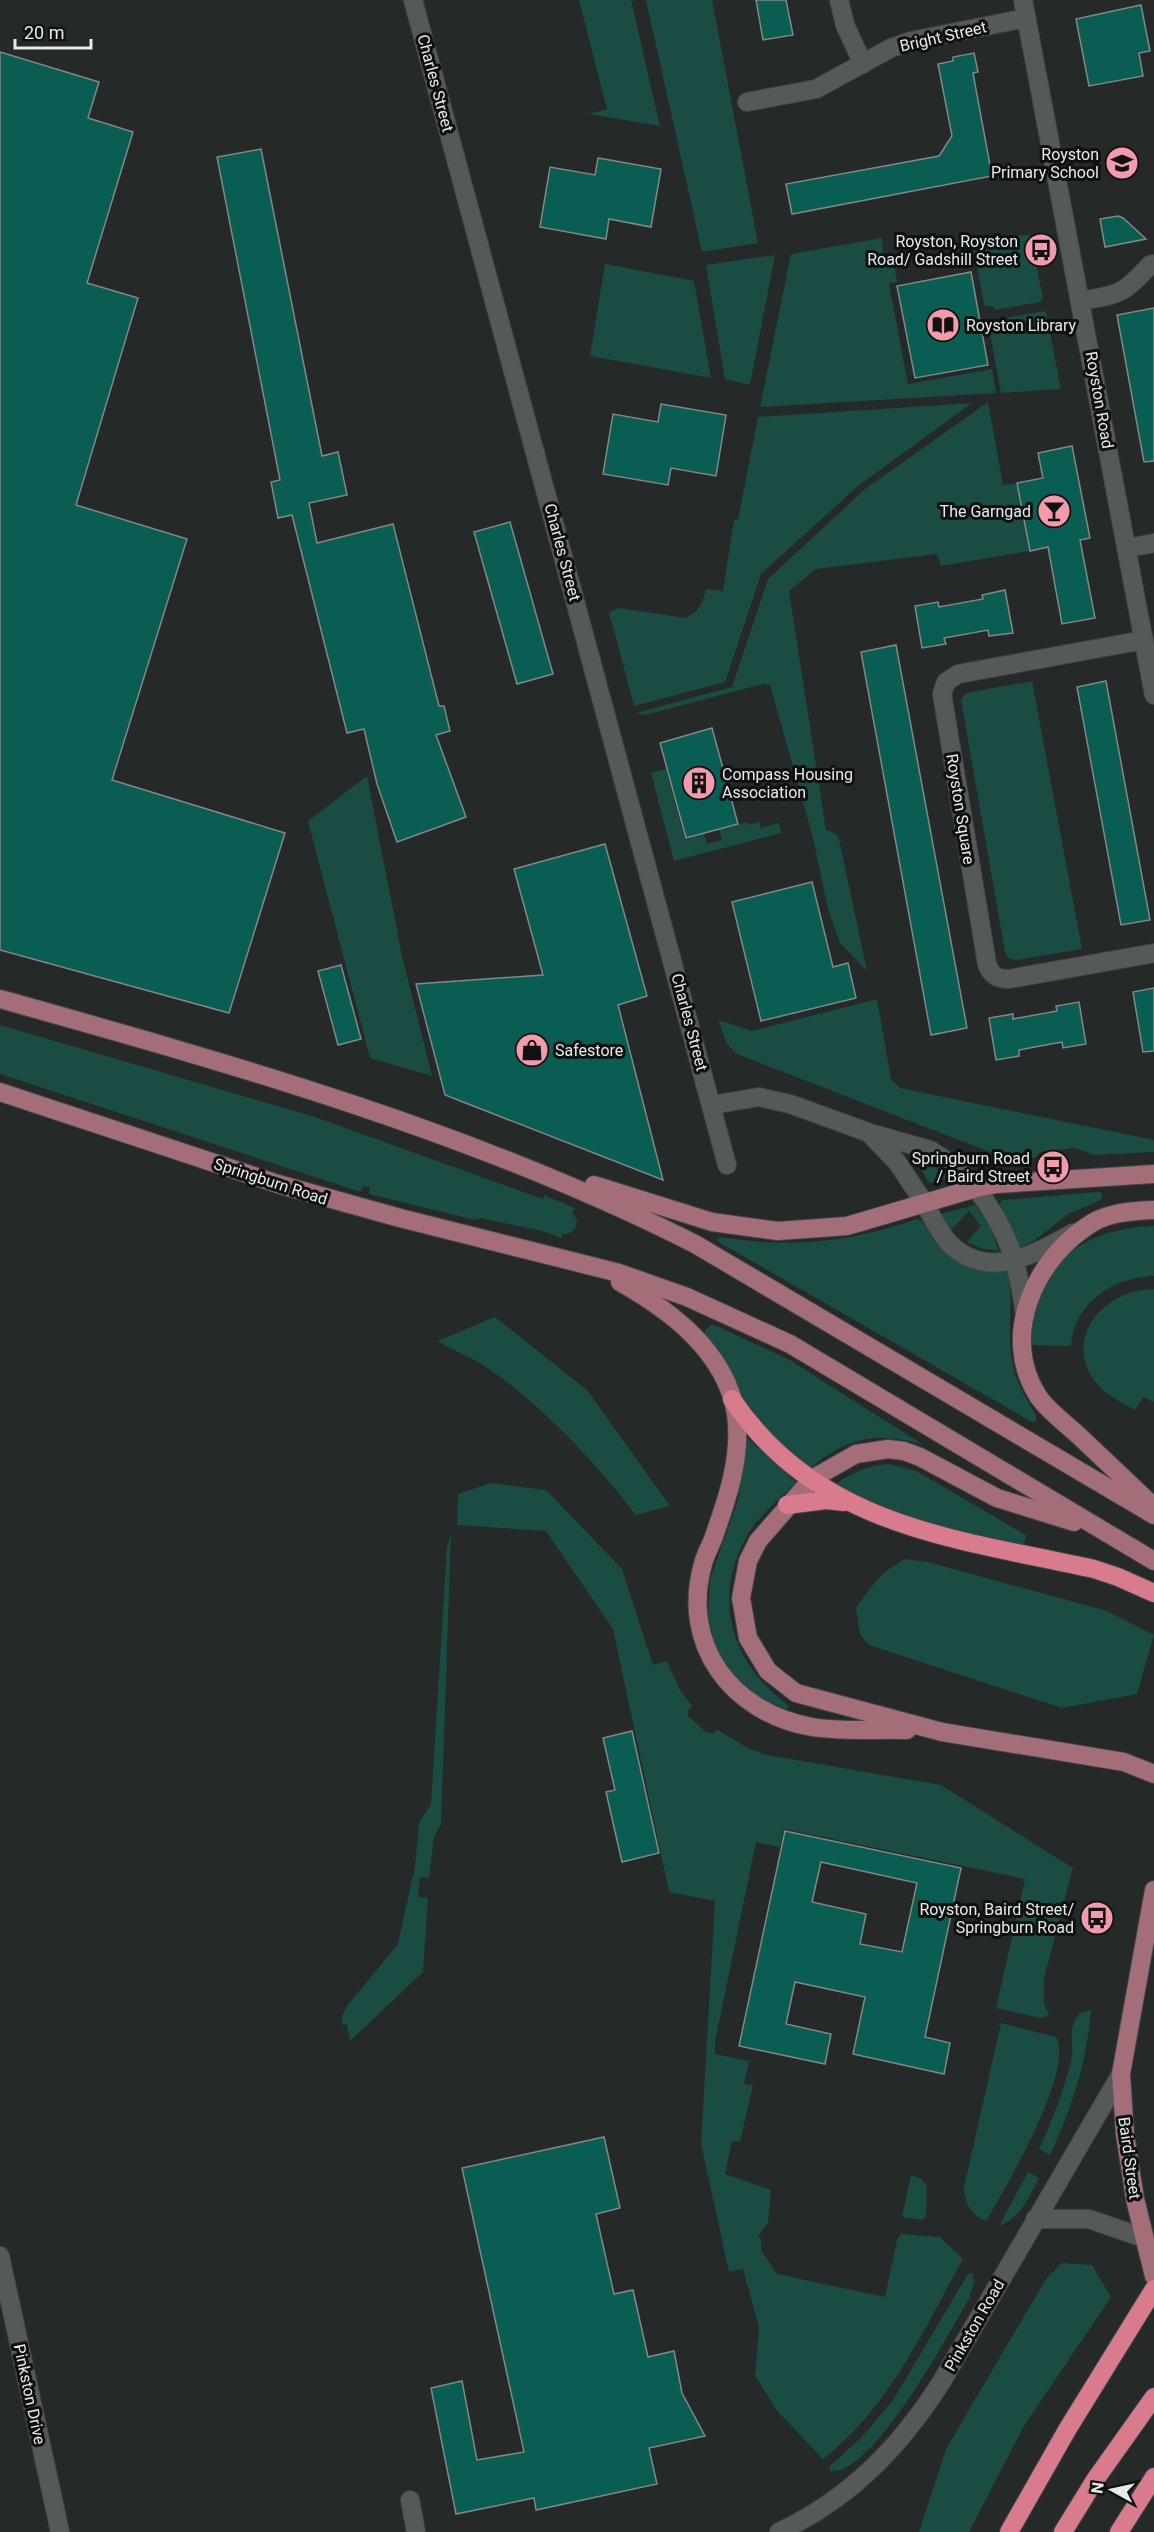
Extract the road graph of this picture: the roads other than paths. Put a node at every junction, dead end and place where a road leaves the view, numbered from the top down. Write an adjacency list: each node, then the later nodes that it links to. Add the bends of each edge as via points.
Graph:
1 (414, 0): 16 (street, Charles Street)
2 (838, 0): 5 (street)
3 (1023, 0): 4 (street, Royston Road)
4 (1026, 18): 5 (street, Bright Street, via 911,41); 8 (street, Royston Road)
5 (863, 64): 6 (street, Bright Street, via 816,89)
6 (747, 102)
7 (1152, 265): 8 (street, via 1127,290)
8 (1081, 301): 10 (street, Royston Road)
9 (1154, 543): 10 (street)
10 (1128, 548): 11 (street, Royston Road)
11 (1144, 640): 12 (street, Royston Road); 13 (street, Royston Square, via 958,674 946,682 942,694 991,973 1009,979)
12 (1154, 695)
13 (1154, 953)
14 (0, 999): 18 (main road, via 301,1089)
15 (0, 1092): 25 (main road, Springburn Road, via 287,1187)
16 (712, 1105): 17 (street, via 744,1098 774,1099); 19 (street, Charles Street)
17 (870, 1133): 21 (street, via 930,1150 955,1166); 22 (street, via 897,1161)
18 (517, 1163): 22 (main road, via 712,1222 745,1228 810,1230 847,1226); 33 (main road, via 695,1244)
19 (727, 1165)
20 (1154, 1174): 21 (main road)
21 (976, 1188): 22 (main road); 26 (street, via 1002,1227)
22 (925, 1204): 26 (street, via 941,1233 958,1251 991,1263)
23 (1154, 1210): 24 (main road, via 1120,1213)
24 (1093, 1222): 26 (street); 27 (main road, via 1065,1244 1044,1269)
25 (548, 1255): 28 (main road, via 589,1266 658,1305 687,1328 710,1356); 34 (main road, via 653,1284 774,1336)
26 (1016, 1261): 27 (street)
27 (1025, 1316): 32 (main road, via 1023,1350 1038,1396)
28 (732, 1400): 29 (highway, via 755,1430); 37 (main road, via 737,1426 734,1471 703,1564 697,1609 699,1629 714,1664 744,1700 787,1720 813,1727)
29 (812, 1479): 30 (highway); 31 (main road); 34 (main road, via 856,1454 904,1451 997,1498)
30 (846, 1502): 31 (highway, via 826,1500); 36 (highway, via 930,1534 1094,1569)
31 (787, 1505): 37 (main road, via 758,1540 743,1579 741,1598 748,1638 768,1671 796,1693)
32 (1154, 1506)
33 (1154, 1515)
34 (1102, 1530): 35 (main road)
35 (1154, 1561)
36 (1154, 1593)
37 (942, 1732): 38 (main road, via 1125,1762)
38 (1154, 1774)
39 (1154, 1890): 40 (main road, Baird Street)
40 (1121, 2074): 41 (street, Pinkston Road); 42 (main road, Baird Street, via 1125,2134)
41 (1035, 2219): 42 (street, via 1089,2219); 53 (street, Pinkston Road, via 942,2381 901,2440 856,2484)
42 (1145, 2242): 44 (main road, Baird Street)
43 (0, 2256): 51 (street, Pinkston Drive)
44 (1154, 2276)
45 (1154, 2289): 47 (highway)
46 (1154, 2301): 47 (highway)
47 (1110, 2360): 54 (highway)
48 (1154, 2397): 55 (highway)
49 (1154, 2477): 56 (highway)
50 (410, 2500): 52 (street)
51 (60, 2532)
52 (416, 2532)
53 (779, 2532)
54 (1009, 2532)
55 (1063, 2532)
56 (1119, 2532)

